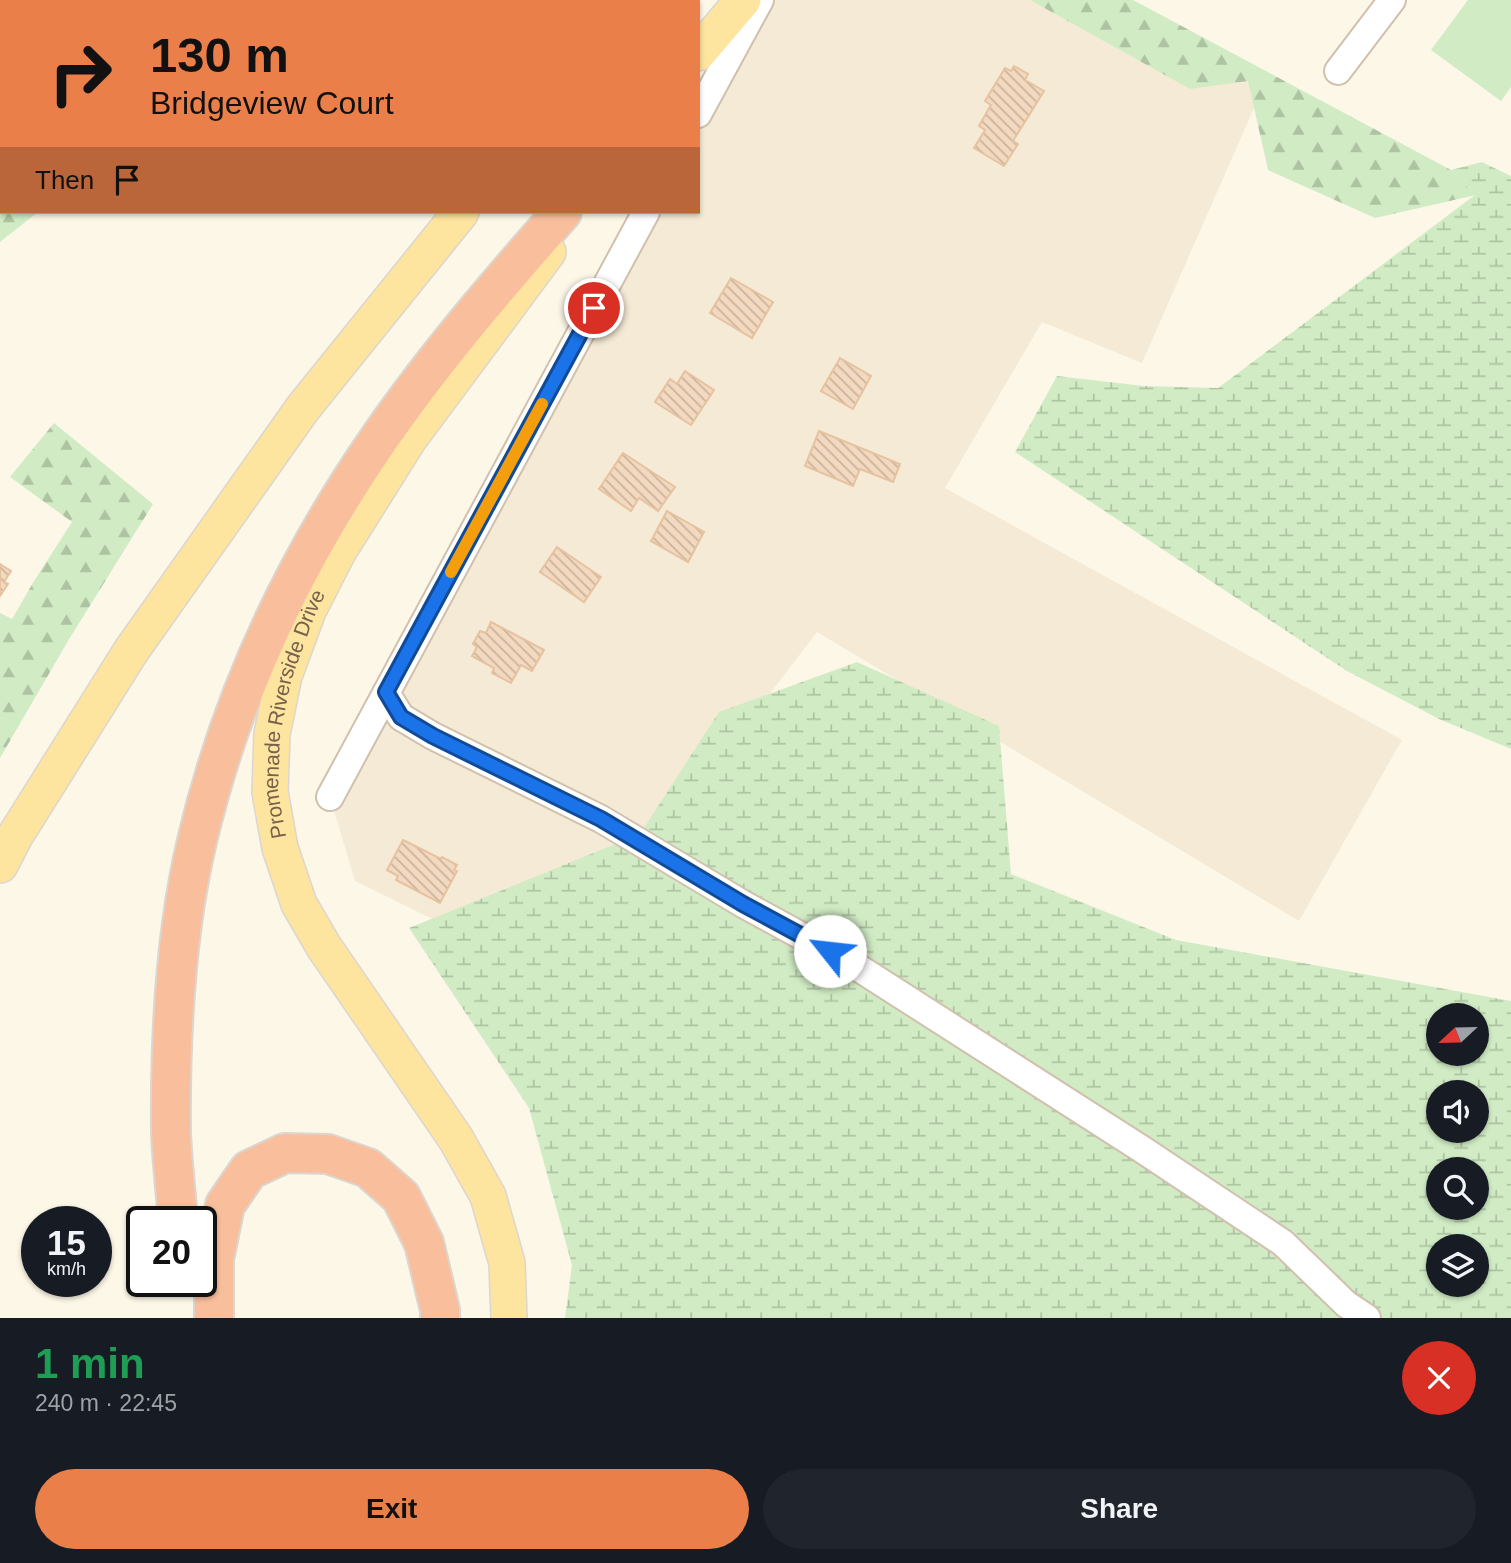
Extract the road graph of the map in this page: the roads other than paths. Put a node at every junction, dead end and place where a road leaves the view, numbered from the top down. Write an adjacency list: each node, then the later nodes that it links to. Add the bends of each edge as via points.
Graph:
1 (743, 0): 4 (main road)
2 (760, 0): 6 (street)
3 (1392, 0): 5 (street)
4 (700, 52)
5 (1338, 71)
6 (700, 110)
7 (459, 214): 13 (main road, via 303,408 131,651)
8 (560, 214): 14 (highway, via 469,319 379,439 323,526 248,677 215,770 181,933 171,1135)
9 (577, 214): 19 (main road, Promenade Riverside Drive, via 409,439 338,552 308,611 284,676 272,734 270,792 280,848 299,904 456,1139 488,1196 507,1263)
10 (645, 214): 11 (street)
11 (386, 692): 12 (street); 20 (street, via 401,717 433,736 601,819 851,963 1283,1242 1346,1304)
12 (330, 797)
13 (0, 864)
14 (177, 1206)
15 (191, 1297): 16 (highway)
16 (195, 1318)
17 (214, 1318): 18 (highway, via 214,1259 225,1205 250,1170 285,1153 328,1154 368,1168 401,1197 424,1243)
18 (440, 1318)
19 (509, 1318)
20 (1367, 1318)

